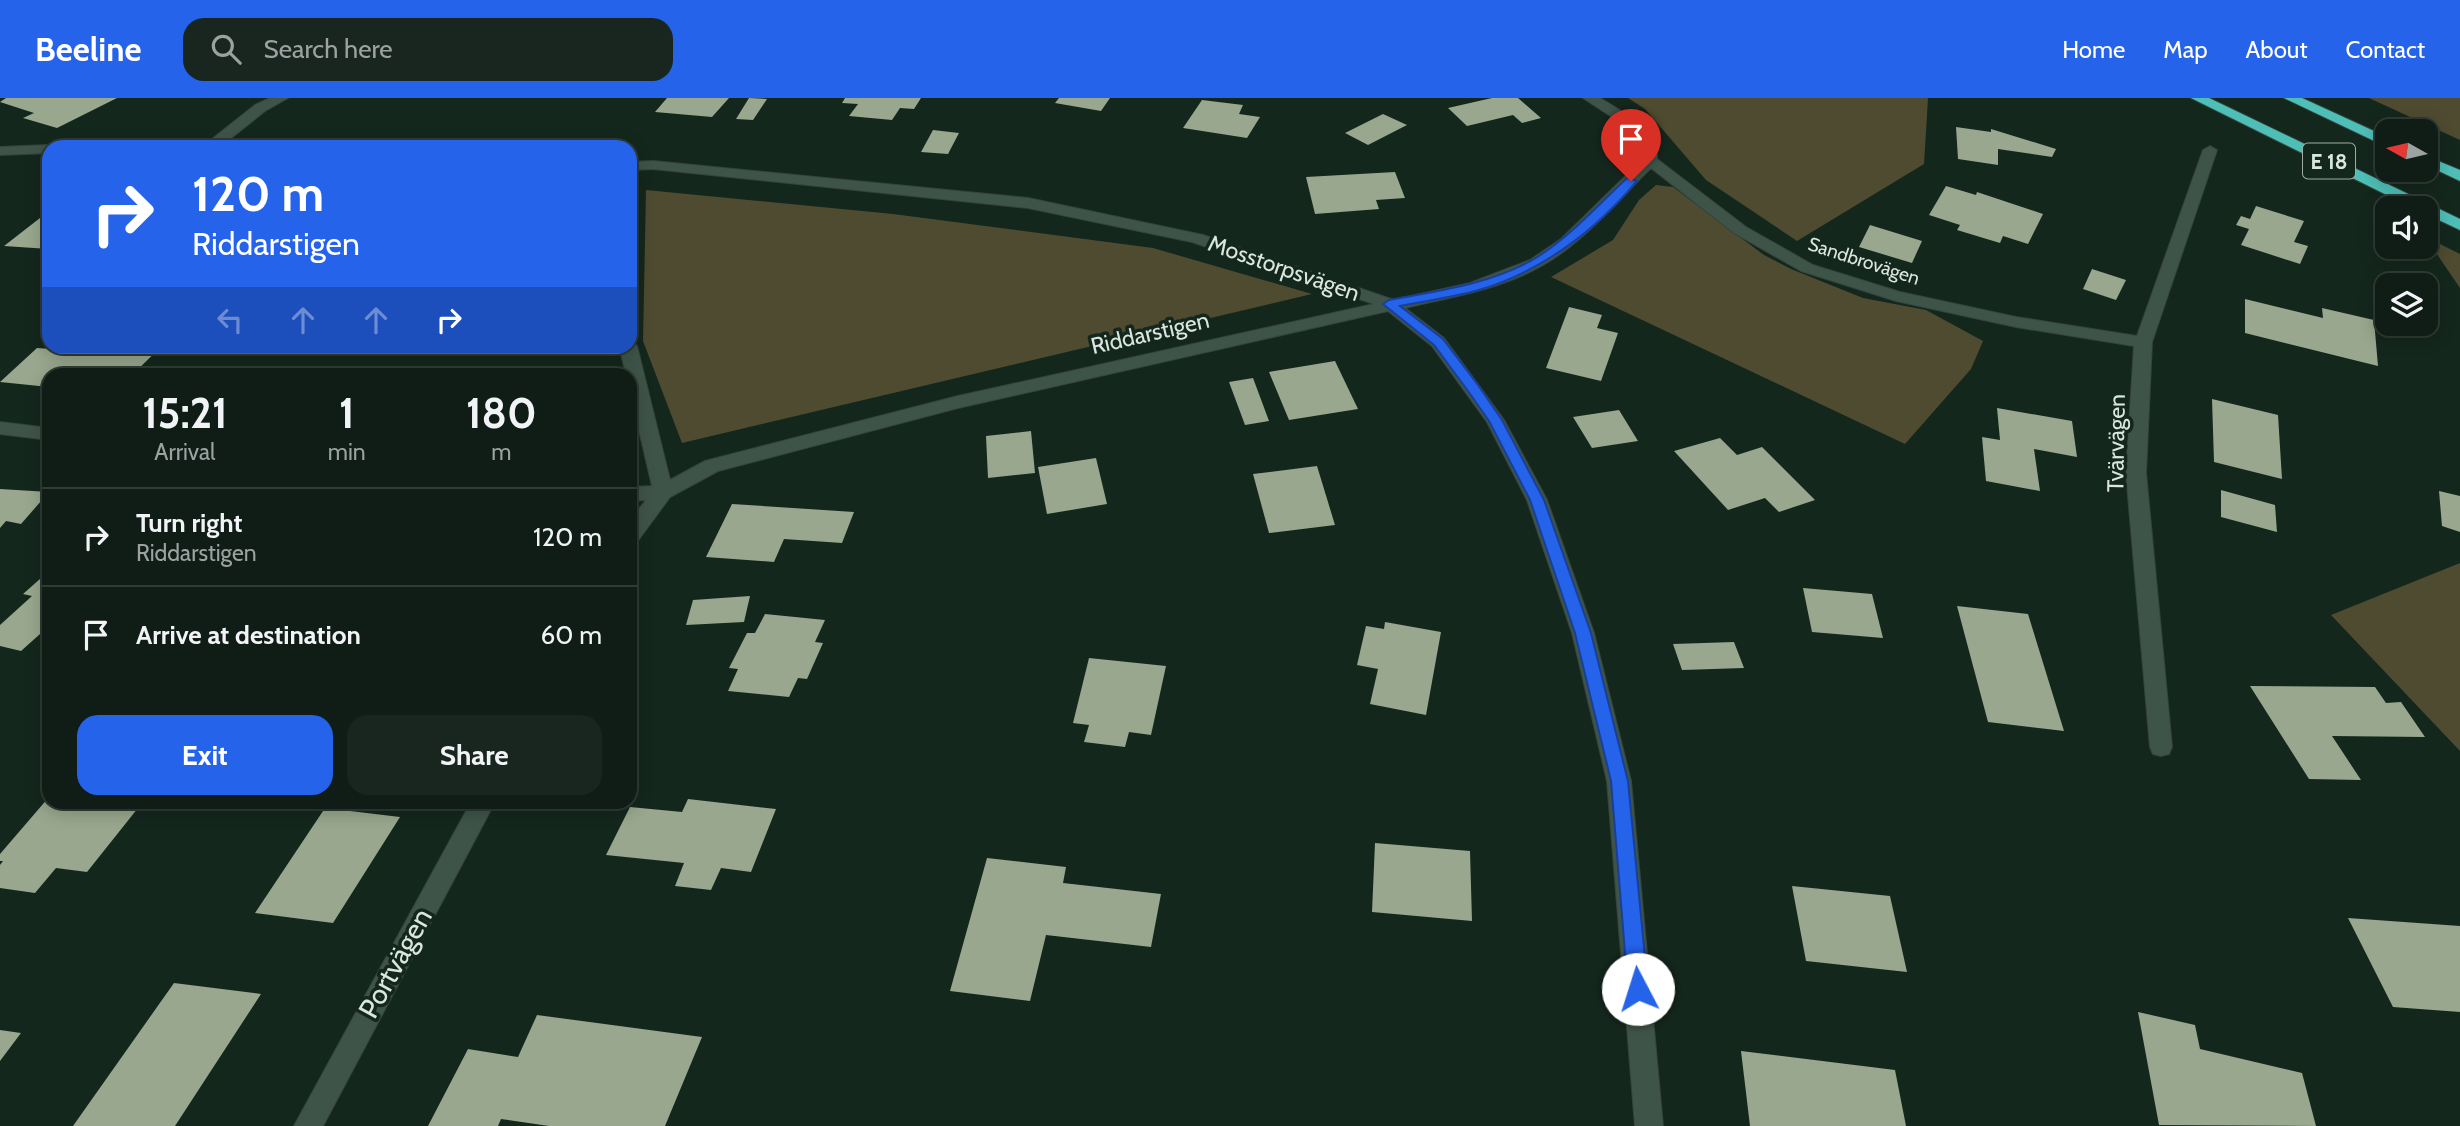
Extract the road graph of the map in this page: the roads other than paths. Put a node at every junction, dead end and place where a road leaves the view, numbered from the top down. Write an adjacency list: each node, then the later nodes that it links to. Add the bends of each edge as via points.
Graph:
1 (281, 98): 6 (street, via 260,108)
2 (1590, 98): 10 (street, Sandbrovägen, via 1626,120 1650,145)
3 (2198, 98): 14 (highway, E 18)
4 (2291, 98): 5 (highway, E 18)
5 (2375, 137)
6 (220, 140)
7 (42, 149): 9 (street)
8 (2210, 150): 16 (street, Tvärvägen)
9 (0, 151)
10 (1650, 160): 15 (street, Riddarstigen, via 1575,234 1536,263 1475,287); 16 (street, Sandbrovägen, via 1740,230 1807,268 1896,296 2016,322)
11 (637, 166): 15 (street, Mosstorpsvägen, via 1028,203 1197,238)
12 (2438, 166): 13 (highway)
13 (2460, 176)
14 (2460, 225)
15 (1389, 304): 20 (street, Riddarstigen, via 829,435 712,466); 26 (street, Mosstorpsvägen, via 1438,342 1495,420 1537,500 1583,633 1619,781)
16 (2143, 342): 23 (street, Tvärvägen, via 2136,473)
17 (637, 384): 20 (street)
18 (0, 428): 19 (street)
19 (42, 432)
20 (663, 492): 21 (street, Riddarstigen); 22 (street)
21 (637, 494)
22 (637, 525)
23 (2161, 747)
24 (479, 809): 25 (street, Portvägen)
25 (308, 1126)
26 (1649, 1126)

